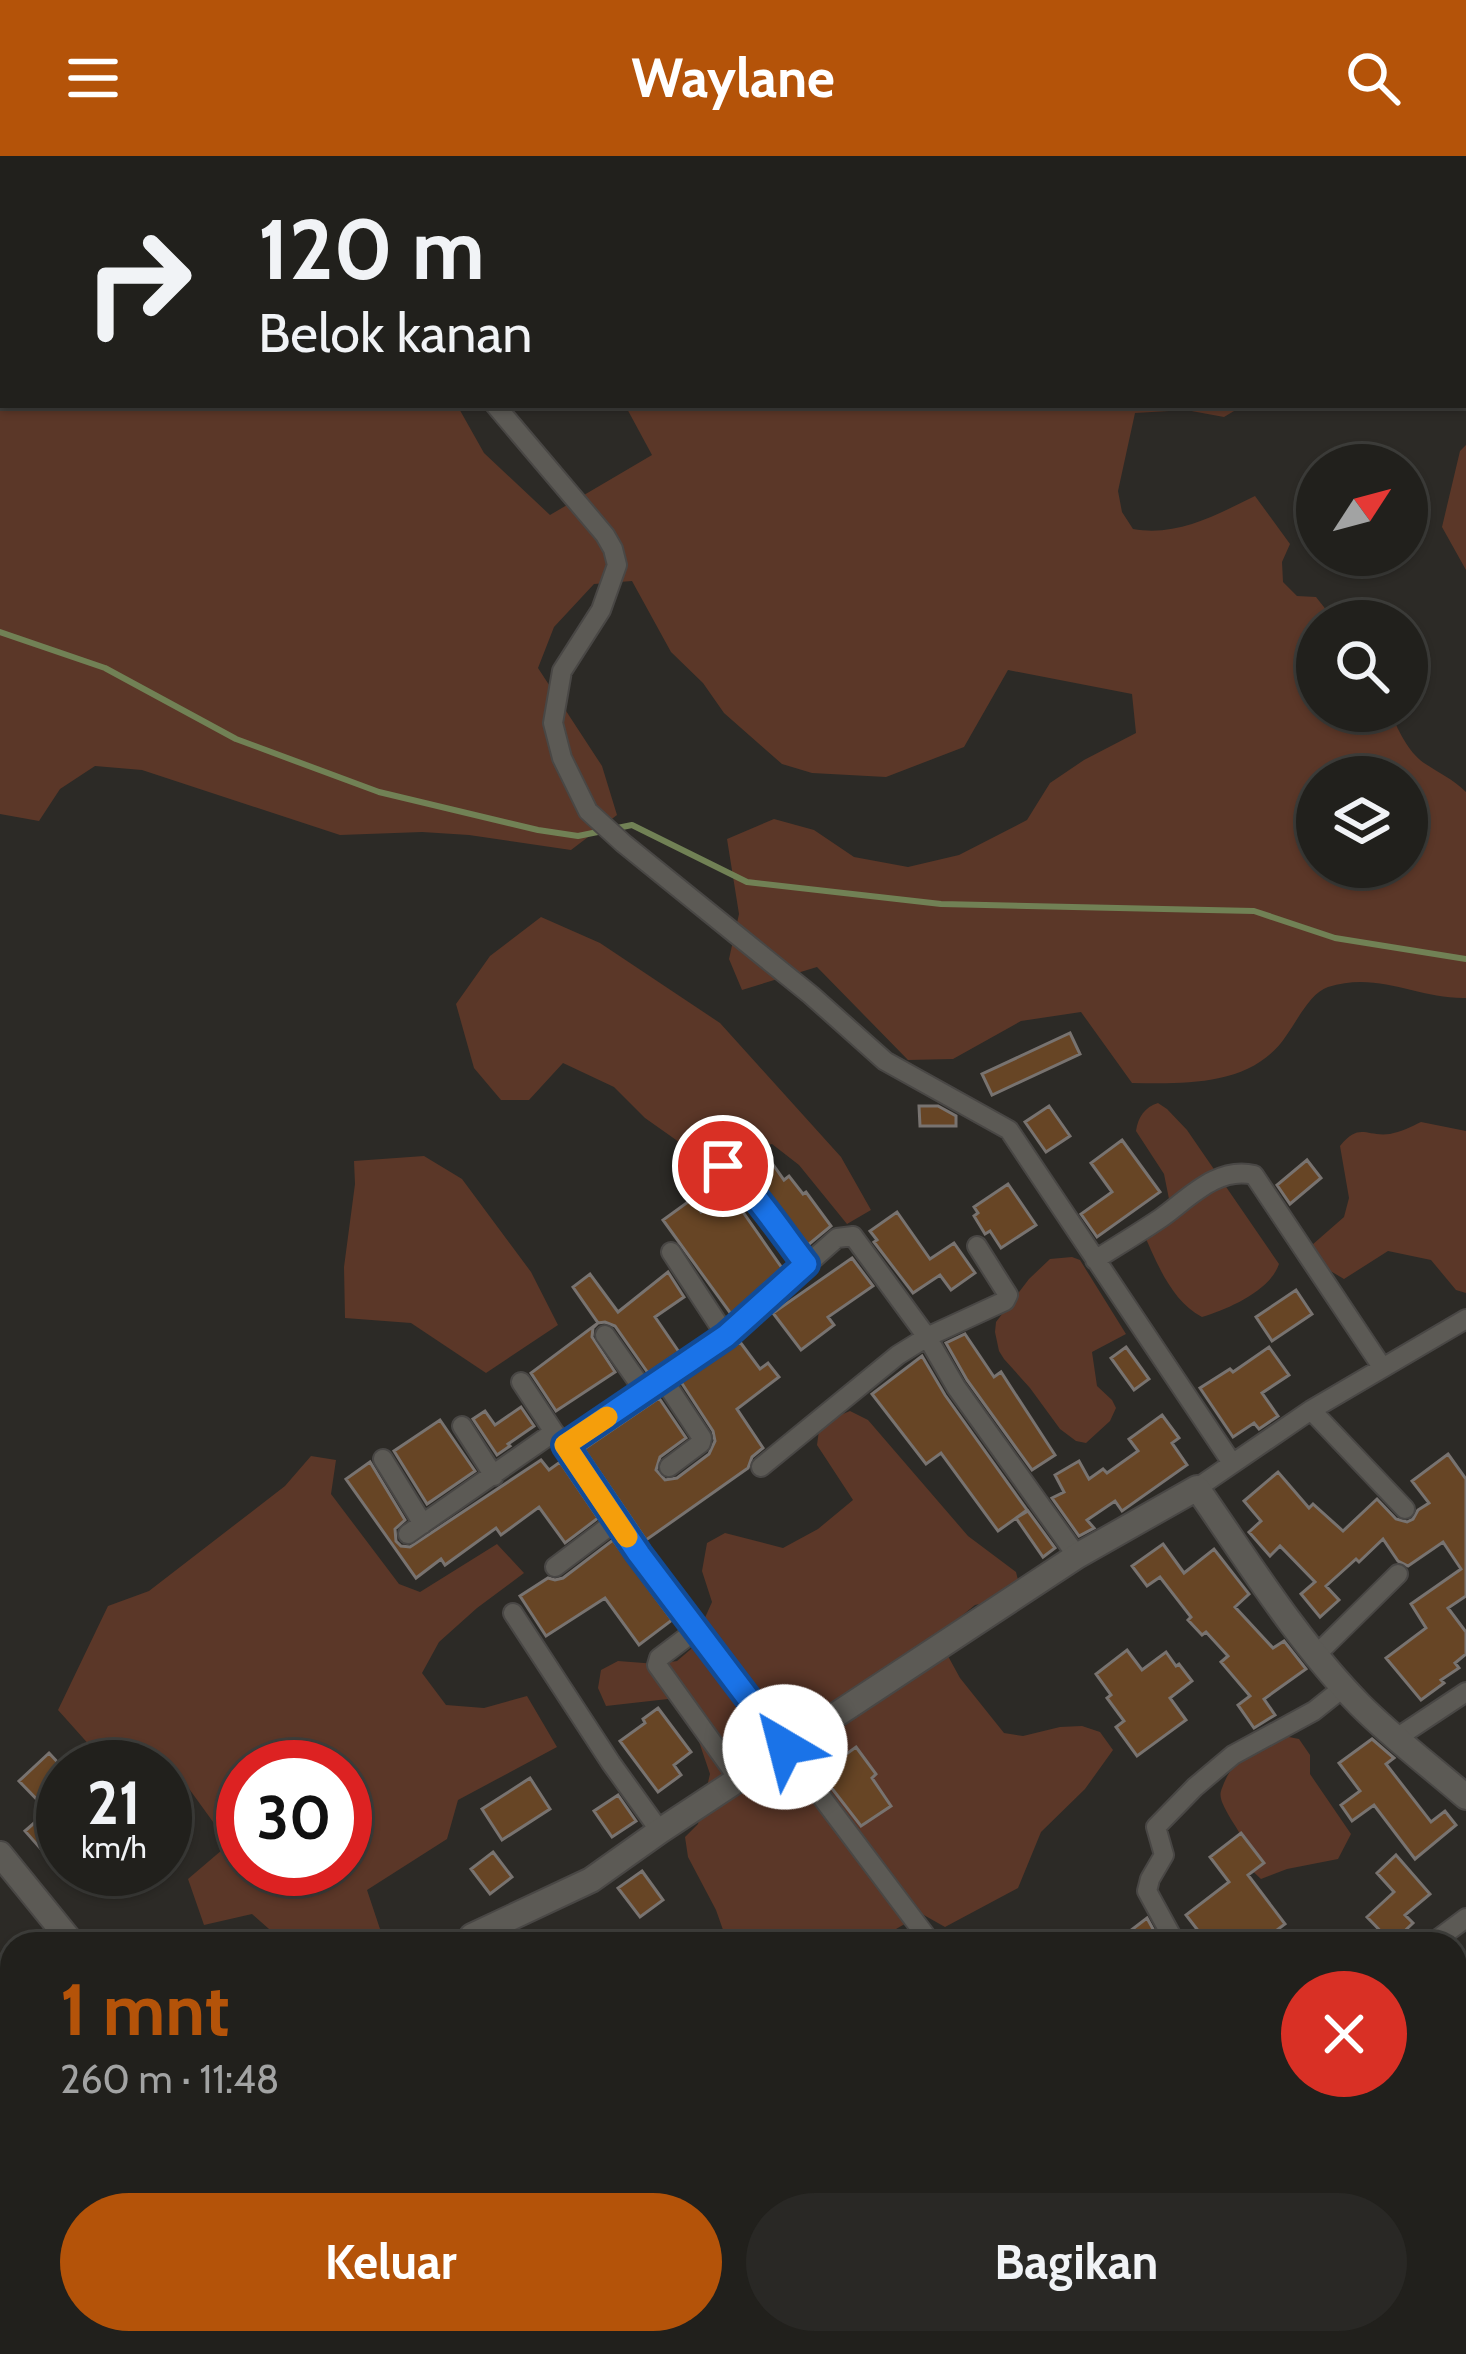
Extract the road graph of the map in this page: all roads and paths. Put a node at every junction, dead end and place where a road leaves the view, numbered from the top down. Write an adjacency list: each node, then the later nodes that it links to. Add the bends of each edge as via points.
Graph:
1 (498, 408): 5 (street, via 605,535 617,565 601,610 562,671 553,723 588,811 885,1061 1009,1130)
2 (696, 1172): 6 (street, via 723,1166 735,1173)
3 (977, 1246): 10 (street, via 1008,1298)
4 (670, 1252): 9 (street)
5 (1095, 1260): 11 (street, via 1202,1186 1254,1175); 19 (street)
6 (806, 1264): 9 (street); 10 (street, via 837,1238 853,1236)
7 (1466, 1319): 11 (street)
8 (605, 1335): 14 (street)
9 (726, 1336): 12 (street)
10 (927, 1337): 20 (street); 26 (street)
11 (1382, 1367): 15 (street)
12 (662, 1379): 14 (street); 21 (street, via 702,1441)
13 (520, 1382): 17 (street)
14 (645, 1391): 17 (street)
15 (1311, 1410): 19 (street); 24 (street)
16 (462, 1426): 22 (street)
17 (560, 1438): 22 (street); 25 (street)
18 (383, 1459): 22 (street, via 415,1529)
19 (1232, 1463): 23 (street)
20 (760, 1466)
21 (669, 1467)
22 (494, 1476)
23 (1197, 1488): 26 (street); 31 (street)
24 (1405, 1509)
25 (616, 1521): 27 (street); 30 (street)
26 (1077, 1556): 35 (street)
27 (555, 1567)
28 (1398, 1574): 31 (street)
29 (513, 1613): 38 (street)
30 (696, 1630): 35 (street); 36 (street, via 657,1665)
31 (1318, 1654): 32 (street)
32 (1344, 1687): 34 (street); 43 (street, via 1233,1755 1156,1826 1165,1850 1147,1891)
33 (1466, 1692): 34 (street)
34 (1395, 1739): 37 (street)
35 (785, 1747): 36 (street); 42 (street)
36 (738, 1778): 38 (street)
37 (1466, 1797)
38 (660, 1831): 41 (street, via 591,1880)
39 (0, 1854): 40 (street)
40 (63, 1932)
41 (490, 1932)
42 (923, 1932)
43 (1169, 1932)

